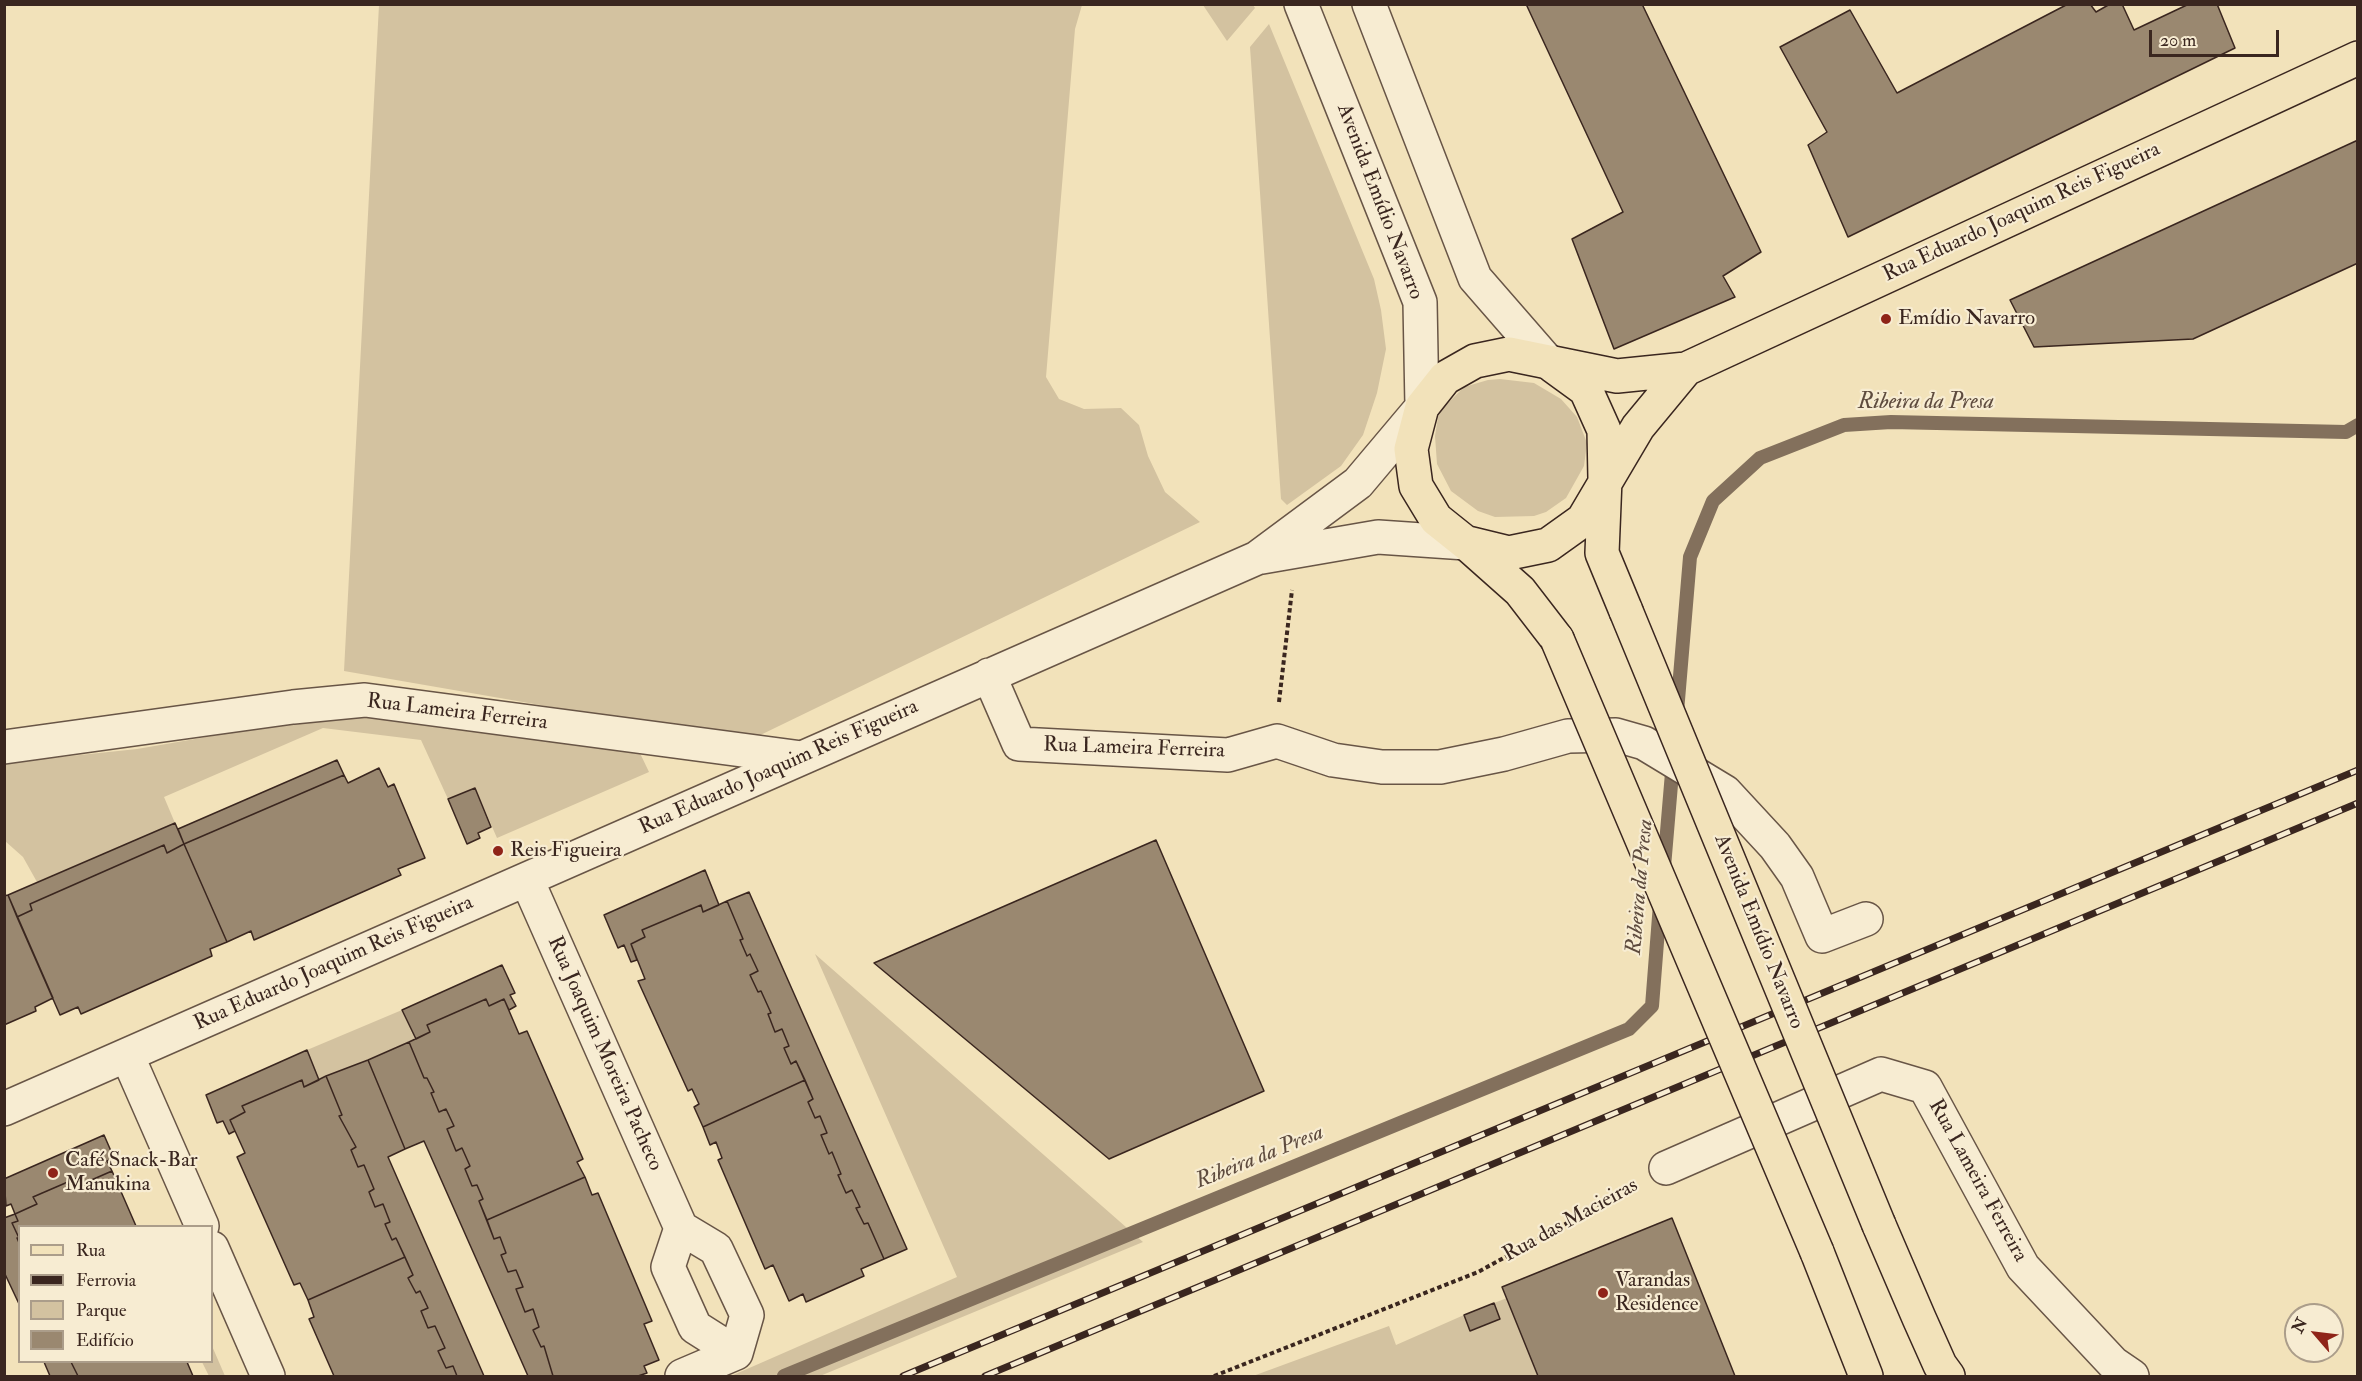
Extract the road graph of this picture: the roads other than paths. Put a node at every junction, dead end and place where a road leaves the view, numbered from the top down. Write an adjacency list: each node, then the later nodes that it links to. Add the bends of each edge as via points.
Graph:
1 (1301, 4): 6 (street, Avenida Emídio Navarro, via 1420,302)
2 (1369, 4): 4 (street, via 1474,278)
3 (2358, 58): 5 (main road, Rua Eduardo Joaquim Reis Figueira)
4 (1549, 363): 5 (main road, Rua Eduardo Joaquim Reis Figueira, via 1617,376); 6 (main road, via 1509,354 1475,361 1445,378); 7 (main road, via 1586,390 1604,430)
5 (1686, 369): 7 (main road, Rua Eduardo Joaquim Reis Figueira, via 1638,427)
6 (1422, 408): 8 (main road, via 1411,449 1416,486 1436,519); 9 (street, Rua Eduardo Joaquim Reis Figueira, via 1358,483)
7 (1605, 479): 8 (main road, via 1583,520 1548,545 1509,553); 26 (main road, Avenida Emídio Navarro, bridge, via 1602,553 1879,1226)
8 (1466, 543): 9 (street, Rua Eduardo Joaquim Reis Figueira, via 1378,537); 25 (main road, bridge, via 1520,591 1557,639 1817,1252)
9 (1257, 558): 10 (street, Rua Eduardo Joaquim Reis Figueira)
10 (989, 675): 12 (street, Rua Eduardo Joaquim Reis Figueira); 14 (street, Rua Lameira Ferreira, bridge, via 1019,744 1228,755 1276,741 1333,760 1382,768 1440,766 1568,736 1616,735 1644,743 1725,792 1776,846 1797,877 1822,936)
11 (4, 747): 12 (street, Rua Lameira Ferreira, via 366,700)
12 (802, 758): 13 (street, Rua Eduardo Joaquim Reis Figueira)
13 (526, 880): 15 (street, Rua Eduardo Joaquim Reis Figueira); 19 (street, Rua Joaquim Moreira Pacheco)
14 (1866, 919)
15 (127, 1055): 16 (street, Rua Eduardo Joaquim Reis Figueira); 18 (street)
16 (4, 1110)
17 (1666, 1168): 22 (street, Rua Lameira Ferreira, via 1881,1074 1925,1087 2023,1267)
18 (201, 1225)
19 (681, 1228): 21 (street, via 716,1249 747,1315); 21 (street, via 668,1267 696,1327)
20 (213, 1250): 23 (street)
21 (736, 1353): 24 (street)
22 (2115, 1372)
23 (267, 1377)
24 (682, 1377)
25 (1866, 1377)
26 (1948, 1377)

